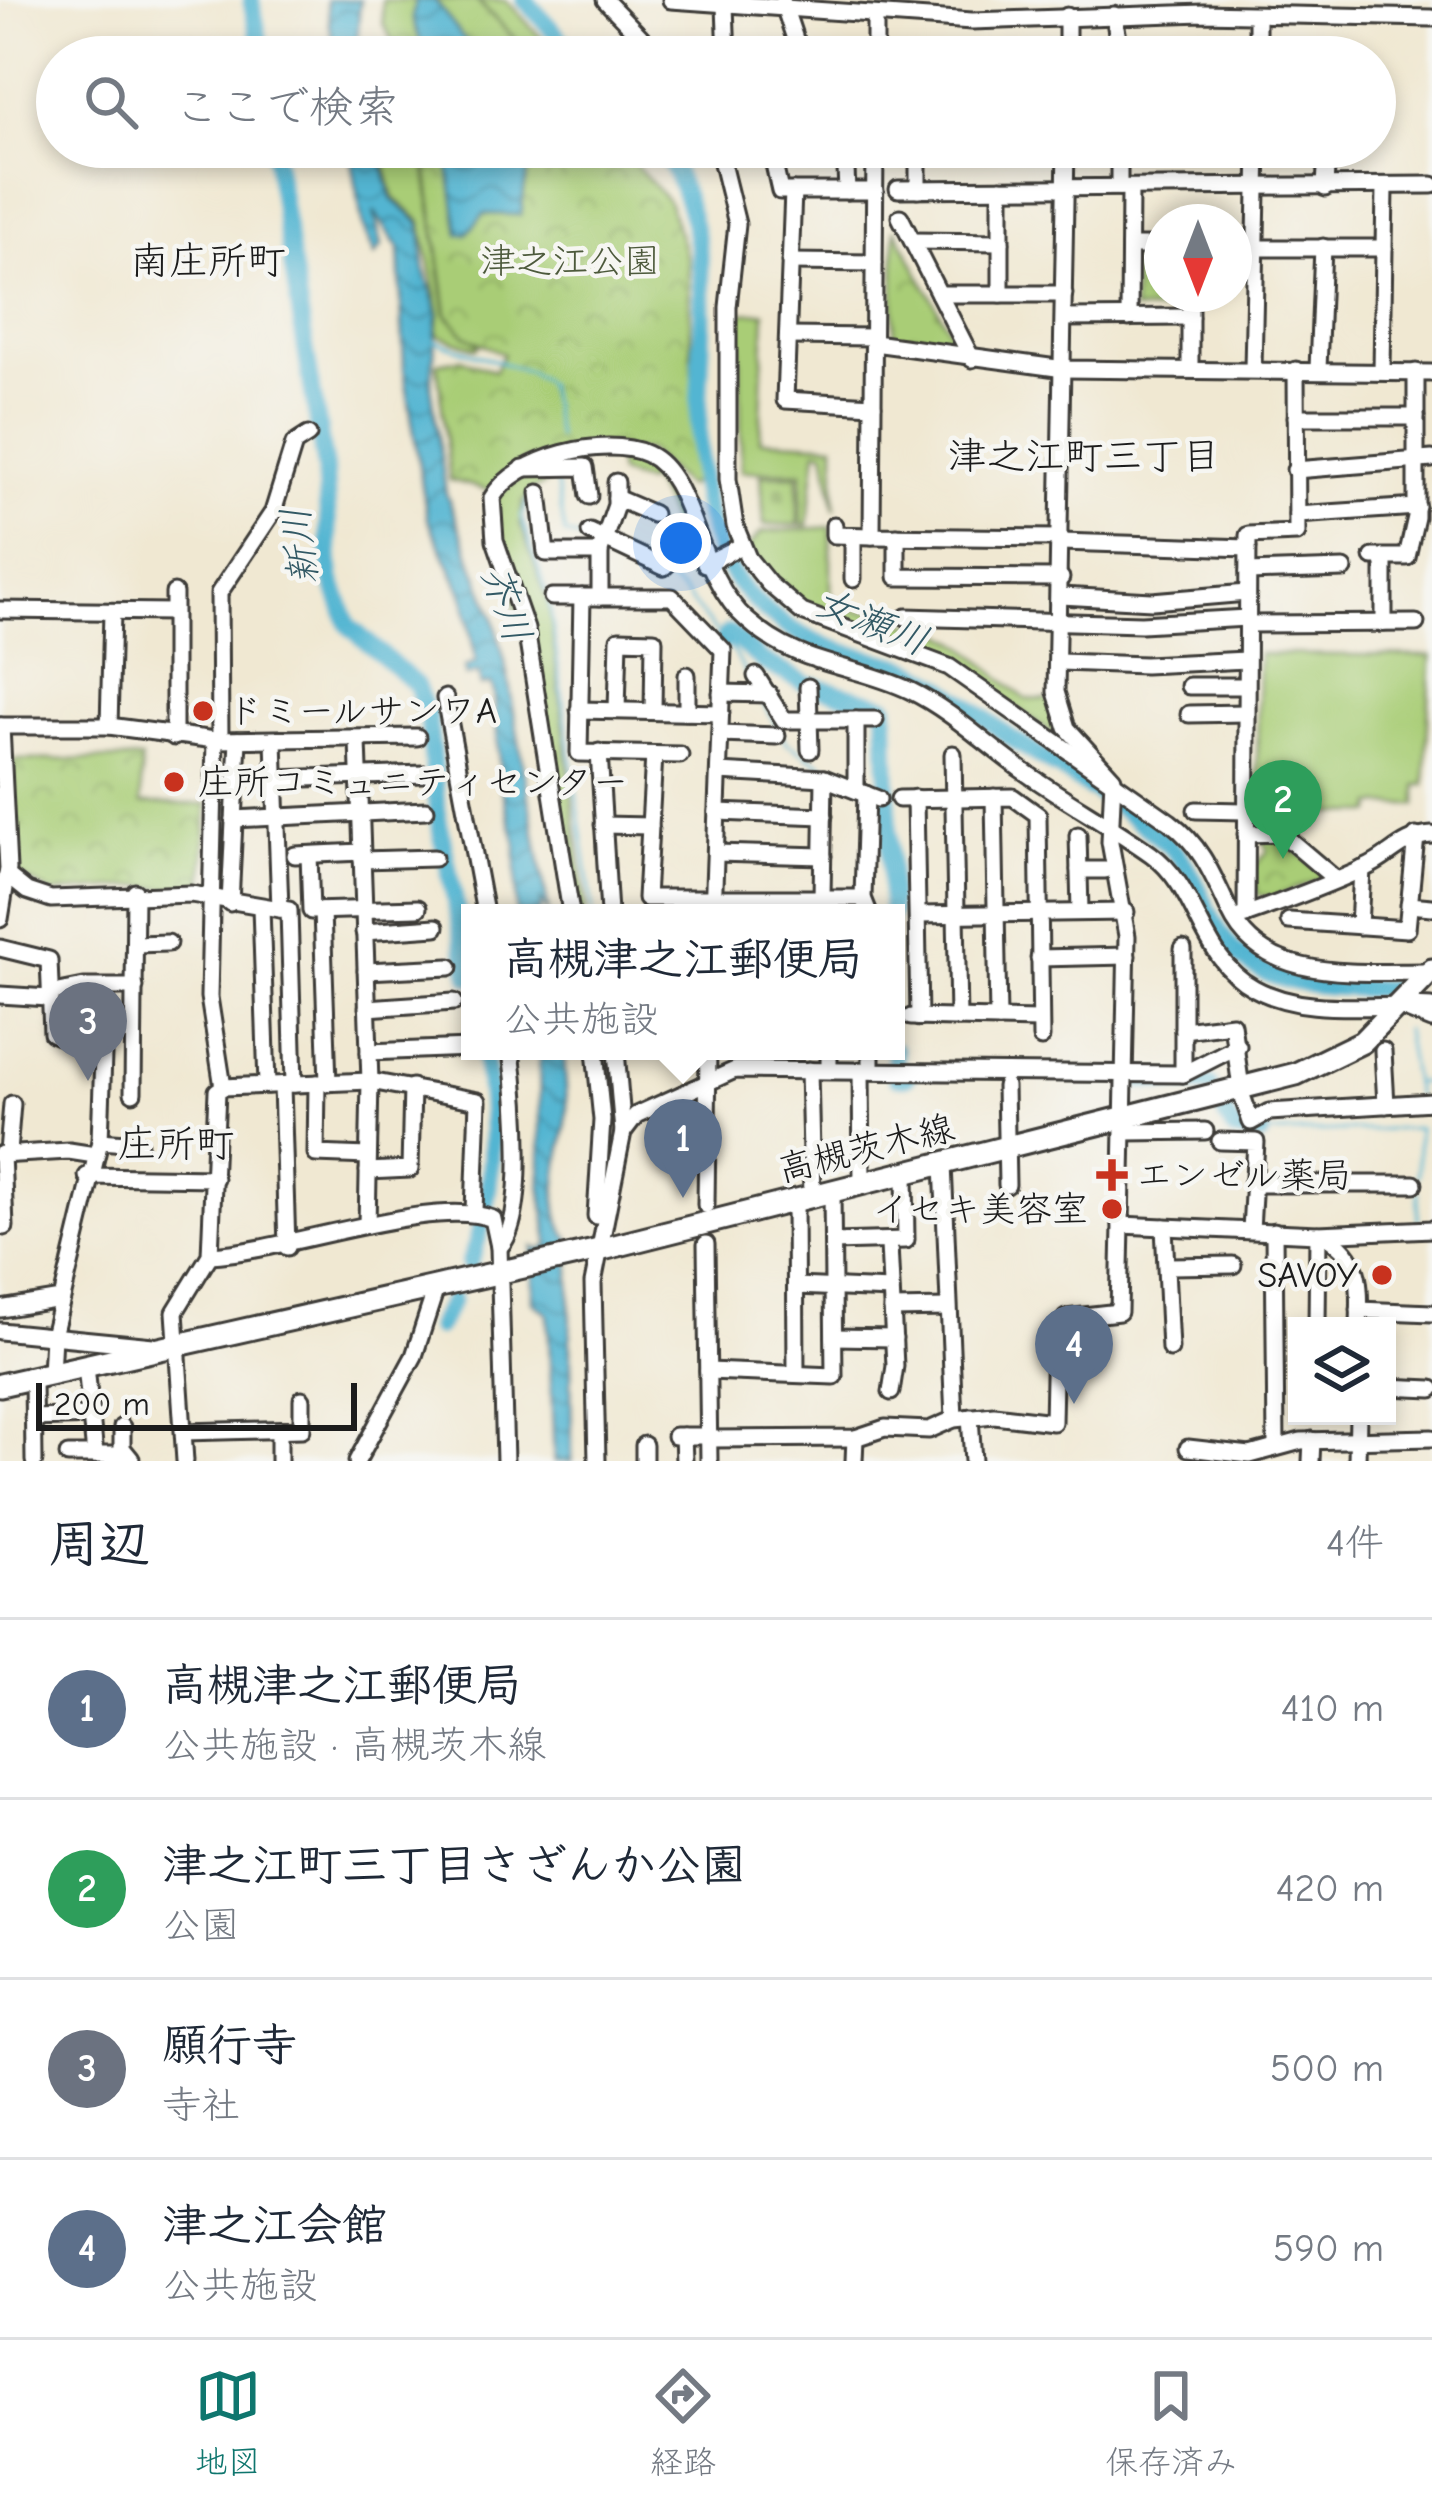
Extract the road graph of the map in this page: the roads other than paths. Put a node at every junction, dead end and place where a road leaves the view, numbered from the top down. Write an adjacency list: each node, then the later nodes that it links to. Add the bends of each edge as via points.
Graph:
1 (605, 0): 14 (street)
2 (671, 0): 3 (street)
3 (702, 2): 5 (street)
4 (793, 5): 5 (street); 11 (street); 16 (street)
5 (725, 6): 15 (street)
6 (1280, 8): 7 (street); 9 (street)
7 (1359, 9): 8 (street)
8 (1410, 9): 13 (street)
9 (1251, 10): 10 (street)
10 (1114, 15): 12 (street); 19 (street)
11 (875, 16): 12 (street); 17 (street)
12 (1067, 16): 18 (street)
13 (1432, 18)
14 (640, 36)
15 (726, 36)
16 (798, 36)
17 (875, 36)
18 (1067, 36)
19 (1118, 36)
20 (725, 168): 87 (street, via 737,208 727,448)
21 (775, 168): 38 (street, via 780,191)
22 (846, 168): 39 (street)
23 (875, 168): 40 (street)
24 (918, 168): 37 (street)
25 (1066, 168): 31 (street)
26 (1122, 168): 32 (street)
27 (1257, 168): 33 (street)
28 (1326, 168): 34 (street)
29 (1432, 185): 35 (street)
30 (1001, 188): 31 (street); 37 (street); 43 (street)
31 (1066, 188): 32 (street); 54 (street)
32 (1124, 188): 33 (street); 44 (street)
33 (1257, 188): 34 (street); 49 (street)
34 (1325, 188): 35 (street)
35 (1385, 188): 47 (street)
36 (898, 189): 37 (street)
37 (918, 189)
38 (793, 191): 39 (street); 50 (street)
39 (847, 191): 40 (street)
40 (874, 191): 51 (street)
41 (900, 217): 42 (street)
42 (913, 242): 43 (street); 52 (street)
43 (1001, 242): 53 (street)
44 (1130, 246): 45 (street); 58 (street)
45 (1144, 246)
46 (1322, 248): 47 (street); 49 (street); 66 (street)
47 (1384, 248): 67 (street)
48 (1252, 249): 49 (street)
49 (1256, 249): 64 (street)
50 (790, 262): 51 (street); 59 (street)
51 (874, 263): 60 (street)
52 (939, 294): 53 (street); 61 (street)
53 (1001, 294): 54 (street)
54 (1064, 294): 57 (street)
55 (1190, 312): 56 (street)
56 (1190, 317): 58 (street); 62 (street)
57 (1064, 318): 58 (street); 63 (street)
58 (1129, 318)
59 (788, 336): 60 (street); 69 (street, via 789,404)
60 (873, 340): 61 (street); 69 (street)
61 (972, 359): 63 (street)
62 (1190, 366): 63 (street); 64 (street)
63 (1064, 369): 85 (street)
64 (1253, 370): 65 (street)
65 (1296, 370): 66 (street); 70 (street)
66 (1318, 370): 67 (street)
67 (1382, 370): 68 (street)
68 (1424, 372): 71 (street)
69 (873, 405): 83 (street)
70 (1296, 417): 71 (street); 75 (street)
71 (1416, 418): 73 (street)
72 (308, 436): 137 (street, via 294,444 272,512 219,592)
73 (1425, 460): 75 (street); 78 (street)
74 (520, 467): 77 (street, via 585,467); 90 (street, via 613,450 652,456 680,484); 182 (street, via 492,498 491,523 526,629)
75 (1295, 470): 80 (street)
76 (539, 493): 86 (street, via 546,553)
77 (590, 496)
78 (1417, 508): 80 (street); 109 (street, via 1407,556 1378,558)
79 (653, 514): 86 (street, via 616,490)
80 (1298, 515): 88 (street, via 1298,533 1248,536)
81 (834, 526): 82 (street, via 834,536)
82 (853, 536): 83 (street); 95 (street)
83 (872, 536): 84 (street)
84 (897, 536): 85 (street); 94 (street, via 897,577)
85 (1061, 540): 88 (street); 94 (street)
86 (600, 543): 89 (street, via 664,567); 102 (street)
87 (739, 547): 90 (street); 150 (street, via 802,612 950,667)
88 (1248, 548): 93 (street)
89 (674, 558)
90 (706, 563): 162 (street, via 729,603 766,636 816,663 908,689)
91 (1344, 569): 92 (street)
92 (1316, 571): 93 (street); 96 (street)
93 (1248, 572): 98 (street)
94 (1061, 578): 99 (street)
95 (853, 579)
96 (1316, 591)
97 (174, 593): 105 (street)
98 (1247, 593): 99 (street, via 1152,601); 108 (street)
99 (1061, 596): 107 (street)
100 (552, 597): 101 (street)
101 (582, 597): 102 (street); 121 (street)
102 (600, 597): 118 (street, via 672,597 723,650)
103 (0, 610): 104 (street)
104 (112, 612): 105 (street); 132 (street)
105 (173, 612): 135 (street)
106 (905, 617): 107 (street)
107 (1061, 618): 108 (street); 112 (street)
108 (1247, 621): 109 (street); 111 (street)
109 (1384, 623): 110 (street)
110 (1416, 623)
111 (1246, 661): 112 (street); 116 (street)
112 (1060, 662): 150 (street, via 1059,711)
113 (687, 675): 124 (street)
114 (756, 676): 119 (street)
115 (1189, 686): 116 (street)
116 (1246, 686): 126 (street)
117 (808, 687): 130 (street)
118 (721, 693): 119 (street); 125 (street)
119 (770, 694): 130 (street, via 784,720)
120 (445, 698): 181 (street)
121 (579, 710): 122 (street); 141 (street, via 579,753)
122 (617, 710): 123 (street); 123 (street, via 619,640 654,640)
123 (652, 711): 124 (street)
124 (687, 712): 125 (street)
125 (721, 713): 133 (street)
126 (1246, 713): 127 (street); 156 (street)
127 (1189, 714)
128 (856, 719): 129 (street); 130 (street); 151 (street)
129 (875, 719)
130 (808, 720): 140 (street)
131 (1, 726): 132 (street); 173 (street)
132 (109, 726): 135 (street)
133 (720, 734): 134 (street); 145 (street)
134 (777, 736)
135 (174, 737): 137 (street)
136 (417, 737): 139 (street)
137 (224, 740): 138 (street); 161 (street); 178 (street)
138 (274, 740): 139 (street); 148 (street)
139 (358, 741): 147 (street)
140 (810, 750)
141 (599, 752): 142 (street); 163 (street)
142 (654, 754): 143 (street); 164 (street)
143 (680, 754)
144 (952, 754): 153 (street)
145 (718, 772): 149 (street); 157 (street)
146 (424, 774): 147 (street)
147 (359, 776): 148 (street); 158 (street)
148 (276, 778): 160 (street)
149 (824, 778): 151 (street); 159 (street)
150 (1114, 786): 162 (street); 201 (street, via 1195,843)
151 (866, 794): 187 (street)
152 (994, 797): 153 (street); 196 (street, via 1013,797 1038,814); 198 (street)
153 (952, 798): 199 (street); 200 (street, via 907,798)
154 (426, 809): 158 (street)
155 (1196, 810): 156 (street)
156 (1245, 811): 165 (street)
157 (717, 812): 159 (street); 168 (street)
158 (361, 814): 160 (street); 169 (street)
159 (824, 817): 170 (street)
160 (277, 818): 161 (street); 192 (street)
161 (234, 820): 180 (street)
162 (1109, 824): 197 (street); 222 (street, via 1167,867 1212,951 1249,985 1306,1004)
163 (603, 825): 164 (street); 183 (street)
164 (650, 826): 184 (street, via 646,898)
165 (1246, 834): 176 (street, via 1281,833); 201 (street)
166 (1078, 835): 174 (street)
167 (1424, 836): 172 (street); 188 (street)
168 (716, 853): 170 (street); 185 (street)
169 (362, 856): 171 (street); 193 (street); 194 (street, via 302,854 311,911)
170 (823, 856): 179 (street)
171 (434, 858)
172 (1362, 869): 176 (street); 204 (street)
173 (5, 870): 177 (street, via 27,891 51,899); 202 (street)
174 (1079, 870): 175 (street); 195 (street)
175 (1105, 870)
176 (1334, 878): 201 (street)
177 (135, 892): 178 (street); 207 (street)
178 (210, 899): 180 (street); 255 (street, via 209,998)
179 (827, 902): 186 (street)
180 (230, 903): 189 (street)
181 (483, 904)
182 (570, 904)
183 (608, 904)
184 (704, 904)
185 (714, 904)
186 (790, 904)
187 (866, 904)
188 (1409, 905): 190 (street); 204 (street, via 1407,929)
189 (261, 907): 192 (street); 216 (street)
190 (1432, 907)
191 (418, 908): 193 (street)
192 (280, 909): 215 (street, via 289,910)
193 (364, 909): 194 (street); 206 (street)
194 (322, 911): 252 (street)
195 (1080, 911): 196 (street); 197 (street)
196 (1038, 912): 198 (street); 212 (street)
197 (1126, 912): 211 (street)
198 (997, 913): 199 (street); 226 (street)
199 (955, 914): 200 (street); 225 (street)
200 (918, 915): 225 (street, via 914,1017)
201 (1239, 917): 217 (street, via 1256,948 1291,964)
202 (0, 920)
203 (1289, 920): 204 (street)
204 (1359, 926)
205 (436, 928): 206 (street)
206 (364, 932): 214 (street)
207 (135, 944): 208 (street); 218 (street)
208 (168, 944)
209 (0, 948): 220 (street, via 49,960)
210 (1183, 949): 229 (street)
211 (1127, 956): 212 (street); 248 (street)
212 (1039, 958): 227 (street)
213 (450, 967): 214 (street)
214 (366, 971): 223 (street)
215 (290, 972): 216 (street); 253 (street)
216 (263, 973): 253 (street)
217 (1428, 974): 222 (main road, 高槻茨木線)
218 (135, 987): 220 (street); 231 (street)
219 (0, 995): 220 (street)
220 (49, 996): 236 (street, via 52,1033)
221 (454, 1002): 223 (street)
222 (1402, 1003): 224 (street); 228 (street); 257 (main road, 高槻茨木線, via 1338,1058)
223 (367, 1007): 234 (street)
224 (1432, 1007)
225 (958, 1018): 226 (street)
226 (998, 1019): 227 (street)
227 (1040, 1020): 230 (street)
228 (1432, 1020)
229 (1183, 1030): 232 (street, via 1232,1024); 249 (street)
230 (1041, 1039)
231 (134, 1045): 236 (street); 258 (street)
232 (1238, 1046): 249 (street); 257 (street)
233 (461, 1048): 234 (street)
234 (369, 1052): 251 (street)
235 (1383, 1052): 262 (street)
236 (103, 1055): 267 (street)
237 (513, 1060): 294 (street, via 516,1178 512,1227)
238 (596, 1060): 292 (street)
239 (617, 1060): 264 (street)
240 (708, 1060): 250 (street)
241 (784, 1060): 244 (street)
242 (829, 1060): 246 (street)
243 (869, 1060): 247 (street)
244 (783, 1070): 245 (street); 250 (street, via 735,1070)
245 (809, 1070): 246 (street); 279 (street)
246 (830, 1070): 247 (street)
247 (866, 1070): 248 (street); 275 (street)
248 (1125, 1073): 249 (street); 263 (street)
249 (1183, 1074)
250 (707, 1080): 264 (street, via 636,1115); 280 (street)
251 (370, 1081): 252 (street); 256 (street); 270 (street)
252 (322, 1083): 253 (street); 270 (street, via 316,1154)
253 (281, 1085): 255 (street); 295 (street)
254 (1005, 1086): 268 (street)
255 (223, 1087): 274 (street)
256 (412, 1088): 270 (street, via 410,1169); 281 (street, via 478,1100)
257 (1241, 1089): 259 (main road, 高槻茨木線); 262 (street, via 1254,1122 1269,1112)
258 (133, 1094)
259 (1193, 1100): 263 (main road, 高槻茨木線); 263 (street, via 1199,1131)
260 (1432, 1102): 262 (street)
261 (12, 1105): 269 (street)
262 (1386, 1105)
263 (1125, 1124): 268 (main road, 高槻茨木線); 283 (street)
264 (623, 1132): 292 (street)
265 (1220, 1142): 276 (street, via 1257,1139)
266 (139, 1144): 267 (street)
267 (97, 1148): 269 (street); 273 (street)
268 (1006, 1148): 271 (main road, 高槻茨木線); 278 (street)
269 (3, 1154): 284 (street)
270 (368, 1164): 282 (street)
271 (943, 1164): 272 (main road, 高槻茨木線); 305 (street)
272 (905, 1174): 275 (main road, 高槻茨木線); 293 (street, via 905,1240)
273 (87, 1176): 274 (street); 304 (street)
274 (215, 1178): 296 (street)
275 (862, 1184): 279 (main road, 高槻茨木線)
276 (1252, 1184): 277 (street); 287 (street)
277 (1414, 1184)
278 (1006, 1185)
279 (813, 1196): 290 (street); 292 (main road, 高槻茨木線); 300 (street)
280 (706, 1205)
281 (474, 1211): 282 (street); 294 (street, via 493,1219)
282 (368, 1226): 295 (street)
283 (1120, 1226): 285 (street); 331 (street, via 1119,1312 1066,1318 1055,1334 1053,1422)
284 (5, 1227)
285 (1164, 1227): 287 (street); 298 (street)
286 (1432, 1229): 289 (street)
287 (1251, 1230): 288 (street)
288 (1274, 1231): 289 (street); 322 (street)
289 (1321, 1234): 309 (street); 310 (street, via 1348,1251 1360,1276)
290 (832, 1243): 293 (street); 302 (street)
291 (706, 1244): 319 (street)
292 (597, 1245): 299 (main road, 高槻茨木線); 347 (street)
293 (890, 1245): 303 (street)
294 (499, 1246): 299 (street)
295 (286, 1247): 296 (street)
296 (211, 1256): 316 (street, via 178,1302)
297 (1233, 1264): 298 (street)
298 (1169, 1266): 317 (street)
299 (502, 1272): 301 (main road, 高槻茨木線); 354 (street)
300 (796, 1286): 302 (street); 320 (street)
301 (436, 1288): 316 (main road, 高槻茨木線); 353 (street, via 414,1356)
302 (834, 1289): 303 (street); 314 (street)
303 (891, 1290): 307 (street)
304 (61, 1299): 306 (street); 313 (street)
305 (948, 1308): 307 (street); 331 (street)
306 (0, 1309)
307 (892, 1310): 315 (street)
308 (1432, 1313): 311 (street)
309 (1317, 1317)
310 (1359, 1317)
311 (1374, 1317)
312 (0, 1331): 313 (street)
313 (53, 1336): 316 (street); 321 (street)
314 (834, 1337): 315 (street); 320 (street, via 834,1376)
315 (894, 1338): 327 (street)
316 (171, 1346): 318 (main road, 高槻茨木線); 335 (street)
317 (1170, 1349)
318 (86, 1366): 321 (main road, 高槻茨木線); 329 (street)
319 (708, 1372): 320 (street); 336 (street)
320 (796, 1375)
321 (42, 1376): 324 (main road, 高槻茨木線); 330 (street)
322 (1279, 1380): 323 (street); 343 (street)
323 (1288, 1380)
324 (0, 1385)
325 (1396, 1387): 326 (street)
326 (1432, 1389)
327 (891, 1392)
328 (302, 1399): 334 (street, via 302,1429)
329 (94, 1417): 330 (street); 346 (street)
330 (33, 1418): 350 (street)
331 (962, 1418): 338 (street); 359 (street)
332 (1358, 1425): 340 (street)
333 (122, 1427): 348 (street)
334 (279, 1430): 335 (street); 352 (street)
335 (184, 1432): 351 (street)
336 (709, 1437): 337 (street); 355 (street, via 679,1436); 356 (street)
337 (793, 1438): 338 (street); 357 (street)
338 (854, 1438): 358 (street)
339 (1432, 1438): 341 (street)
340 (1358, 1439): 341 (street); 342 (street); 361 (street)
341 (1408, 1439): 362 (street)
342 (1312, 1441): 343 (street); 360 (street)
343 (1276, 1446): 349 (street)
344 (1188, 1448): 349 (street)
345 (68, 1454): 346 (street)
346 (95, 1455): 348 (street)
347 (599, 1456)
348 (130, 1458)
349 (1249, 1458)
350 (34, 1461)
351 (185, 1461)
352 (280, 1461)
353 (358, 1461)
354 (505, 1461)
355 (684, 1461)
356 (709, 1461)
357 (793, 1461)
358 (854, 1461)
359 (973, 1461)
360 (1311, 1461)
361 (1357, 1461)
362 (1408, 1461)

